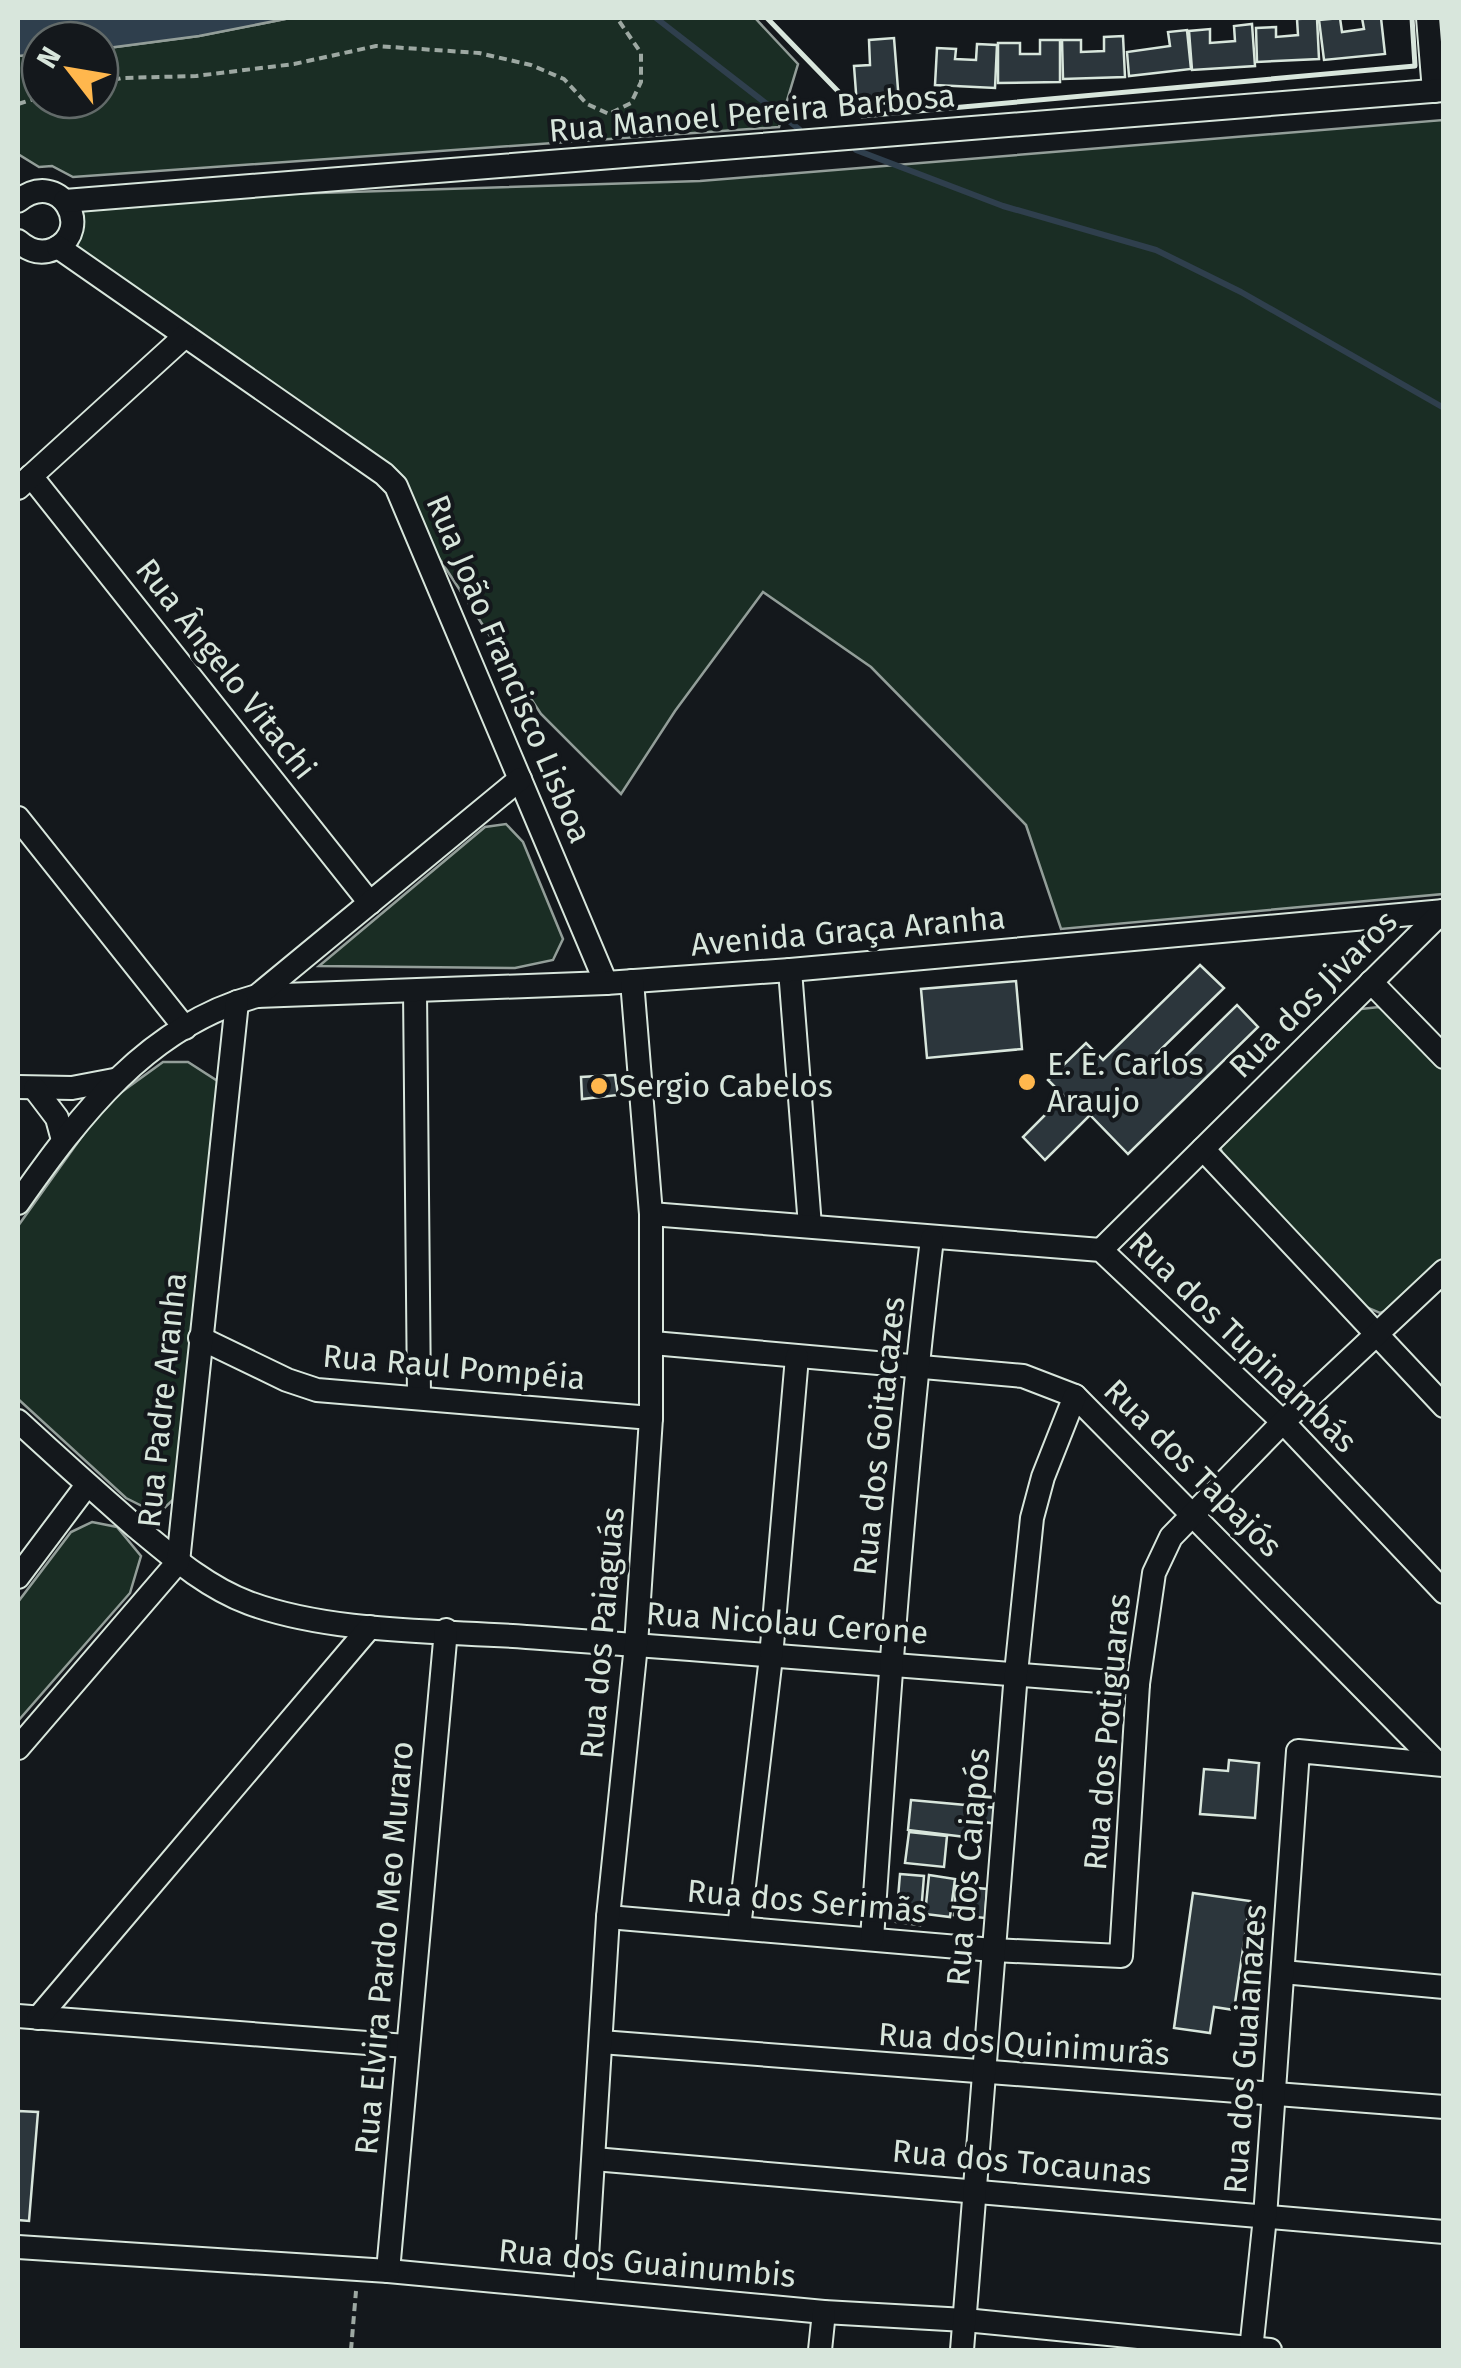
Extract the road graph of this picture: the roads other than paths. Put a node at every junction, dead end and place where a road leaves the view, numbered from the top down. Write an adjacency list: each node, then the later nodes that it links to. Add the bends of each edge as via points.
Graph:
1 (1428, 18): 2 (street)
2 (1439, 90): 4 (street, Rua Manoel Pereira Barbosa)
3 (22, 192): 4 (street, via 44,190)
4 (65, 201): 6 (street, via 71,230)
5 (18, 242): 6 (street, Rua João Francisco Lisboa, via 37,252)
6 (58, 247): 7 (street, Rua João Francisco Lisboa)
7 (185, 336): 8 (street); 9 (street, Rua João Francisco Lisboa, via 396,486)
8 (24, 482): 11 (street, Rua Ângelo Vitachi)
9 (520, 779): 11 (street); 16 (street, Rua João Francisco Lisboa)
10 (18, 818): 19 (street)
11 (370, 904): 18 (street)
12 (1443, 911): 13 (street, Avenida Graça Aranha); 15 (street, Rua dos Jivaros)
13 (790, 970): 14 (street, Avenida Graça Aranha); 29 (street)
14 (632, 981): 16 (street, Avenida Graça Aranha); 28 (street, Rua dos Paiaguás)
15 (1371, 982): 20 (street); 24 (street, Rua dos Jivaros)
16 (606, 983): 17 (street, Avenida Graça Aranha)
17 (415, 991): 18 (street, Avenida Graça Aranha); 38 (street)
18 (247, 999): 19 (street); 34 (street, Rua Padre Aranha)
19 (185, 1028): 21 (street)
20 (1444, 1057)
21 (114, 1080): 22 (street); 23 (street)
22 (26, 1088): 23 (street, via 56,1118)
23 (63, 1140): 25 (street)
24 (1203, 1149): 31 (street, Rua dos Jivaros); 33 (street)
25 (42, 1168): 26 (street); 27 (street)
26 (18, 1172)
27 (18, 1203)
28 (651, 1214): 29 (street, Rua dos Tupinambás); 35 (street, Rua dos Paiaguás)
29 (810, 1226): 30 (street, Rua dos Tupinambás)
30 (932, 1238): 31 (street, Rua dos Tupinambás); 37 (street, Rua dos Goitacazes)
31 (1101, 1250): 43 (street, Rua dos Tupinambás)
32 (1444, 1271): 33 (street, Rua dos Potiguaras)
33 (1376, 1335): 40 (street); 43 (street, Rua dos Potiguaras)
34 (200, 1338): 38 (street, Rua Raul Pompéia, via 317,1390); 46 (street, Rua Padre Aranha)
35 (652, 1344): 36 (street, Rua dos Tapajós); 41 (street, Rua dos Paiaguás)
36 (797, 1357): 37 (street, Rua dos Tapajós); 52 (street)
37 (916, 1368): 39 (street, Rua dos Tapajós, via 1023,1376); 53 (street, Rua dos Goitacazes)
38 (419, 1396): 41 (street, Rua Raul Pompéia)
39 (1075, 1396): 45 (street, Rua dos Tapajós); 54 (street, Rua dos Caiapós, via 1032,1518)
40 (1444, 1406)
41 (651, 1418): 51 (street, Rua dos Paiaguás)
42 (18, 1421): 44 (street, Rua Nicolau Cerone)
43 (1283, 1422): 45 (street, Rua dos Potiguaras); 48 (street, Rua dos Tupinambás)
44 (87, 1485): 46 (street, Rua Nicolau Cerone); 47 (street)
45 (1192, 1512): 55 (street, Rua dos Potiguaras, via 1170,1537 1154,1573); 57 (street, Rua dos Tapajós)
46 (178, 1562): 49 (street, Rua Nicolau Cerone, via 248,1602); 56 (street, Rua Padre Aranha)
47 (18, 1577)
48 (1444, 1592)
49 (370, 1626): 50 (street, Rua Nicolau Cerone); 65 (street)
50 (446, 1630): 51 (street, Rua Nicolau Cerone); 67 (street, Rua Elvira Pardo Meo Muraro)
51 (636, 1645): 52 (street, Rua Nicolau Cerone); 58 (street, Rua dos Paiaguás)
52 (771, 1657): 53 (street, Rua Nicolau Cerone); 59 (street)
53 (891, 1662): 54 (street, Rua Nicolau Cerone); 60 (street, Rua dos Goitacazes)
54 (1016, 1673): 55 (street, Rua Nicolau Cerone); 61 (street, Rua dos Caiapós)
55 (1138, 1684): 62 (street, Rua dos Potiguaras)
56 (18, 1748)
57 (1441, 1764): 63 (street, Rua dos Guaianazes, via 1298,1752)
58 (608, 1917): 59 (street, Rua dos Serimãs); 66 (street, Rua dos Paiaguás)
59 (739, 1928): 60 (street, Rua dos Serimãs)
60 (872, 1938): 61 (street, Rua dos Serimãs)
61 (994, 1950): 62 (street, Rua dos Serimãs); 68 (street, Rua dos Caiapós)
62 (1120, 1956)
63 (1282, 1972): 64 (street); 69 (street, Rua dos Guaianazes)
64 (1444, 1987)
65 (28, 2017): 67 (street)
66 (601, 2042): 68 (street, Rua dos Quinimurãs); 71 (street, Rua dos Paiaguás)
67 (406, 2046): 76 (street, Rua Elvira Pardo Meo Muraro)
68 (983, 2074): 69 (street, Rua dos Quinimurãs); 72 (street, Rua dos Caiapós)
69 (1274, 2096): 70 (street, Rua dos Quinimurãs); 73 (street, Rua dos Guaianazes)
70 (1444, 2107)
71 (594, 2159): 72 (street, Rua dos Tocaunas); 77 (street, Rua dos Paiaguás)
72 (974, 2190): 73 (street, Rua dos Tocaunas); 79 (street, Rua dos Caiapós)
73 (1265, 2217): 74 (street, Rua dos Tocaunas); 83 (street, Rua dos Guaianazes)
74 (1444, 2232)
75 (18, 2247): 76 (street, Rua dos Guainumbis)
76 (388, 2271): 77 (street, Rua dos Guainumbis)
77 (585, 2289): 78 (street, Rua dos Guainumbis)
78 (824, 2312): 79 (street, Rua dos Guainumbis); 81 (street)
79 (965, 2320): 80 (street, Rua dos Guainumbis); 82 (street, Rua dos Caiapós)
80 (1106, 2343): 83 (street, Rua dos Guainumbis)
81 (820, 2350)
82 (962, 2350)
83 (1251, 2350): 84 (street, Rua dos Guainumbis)
84 (1270, 2350)

